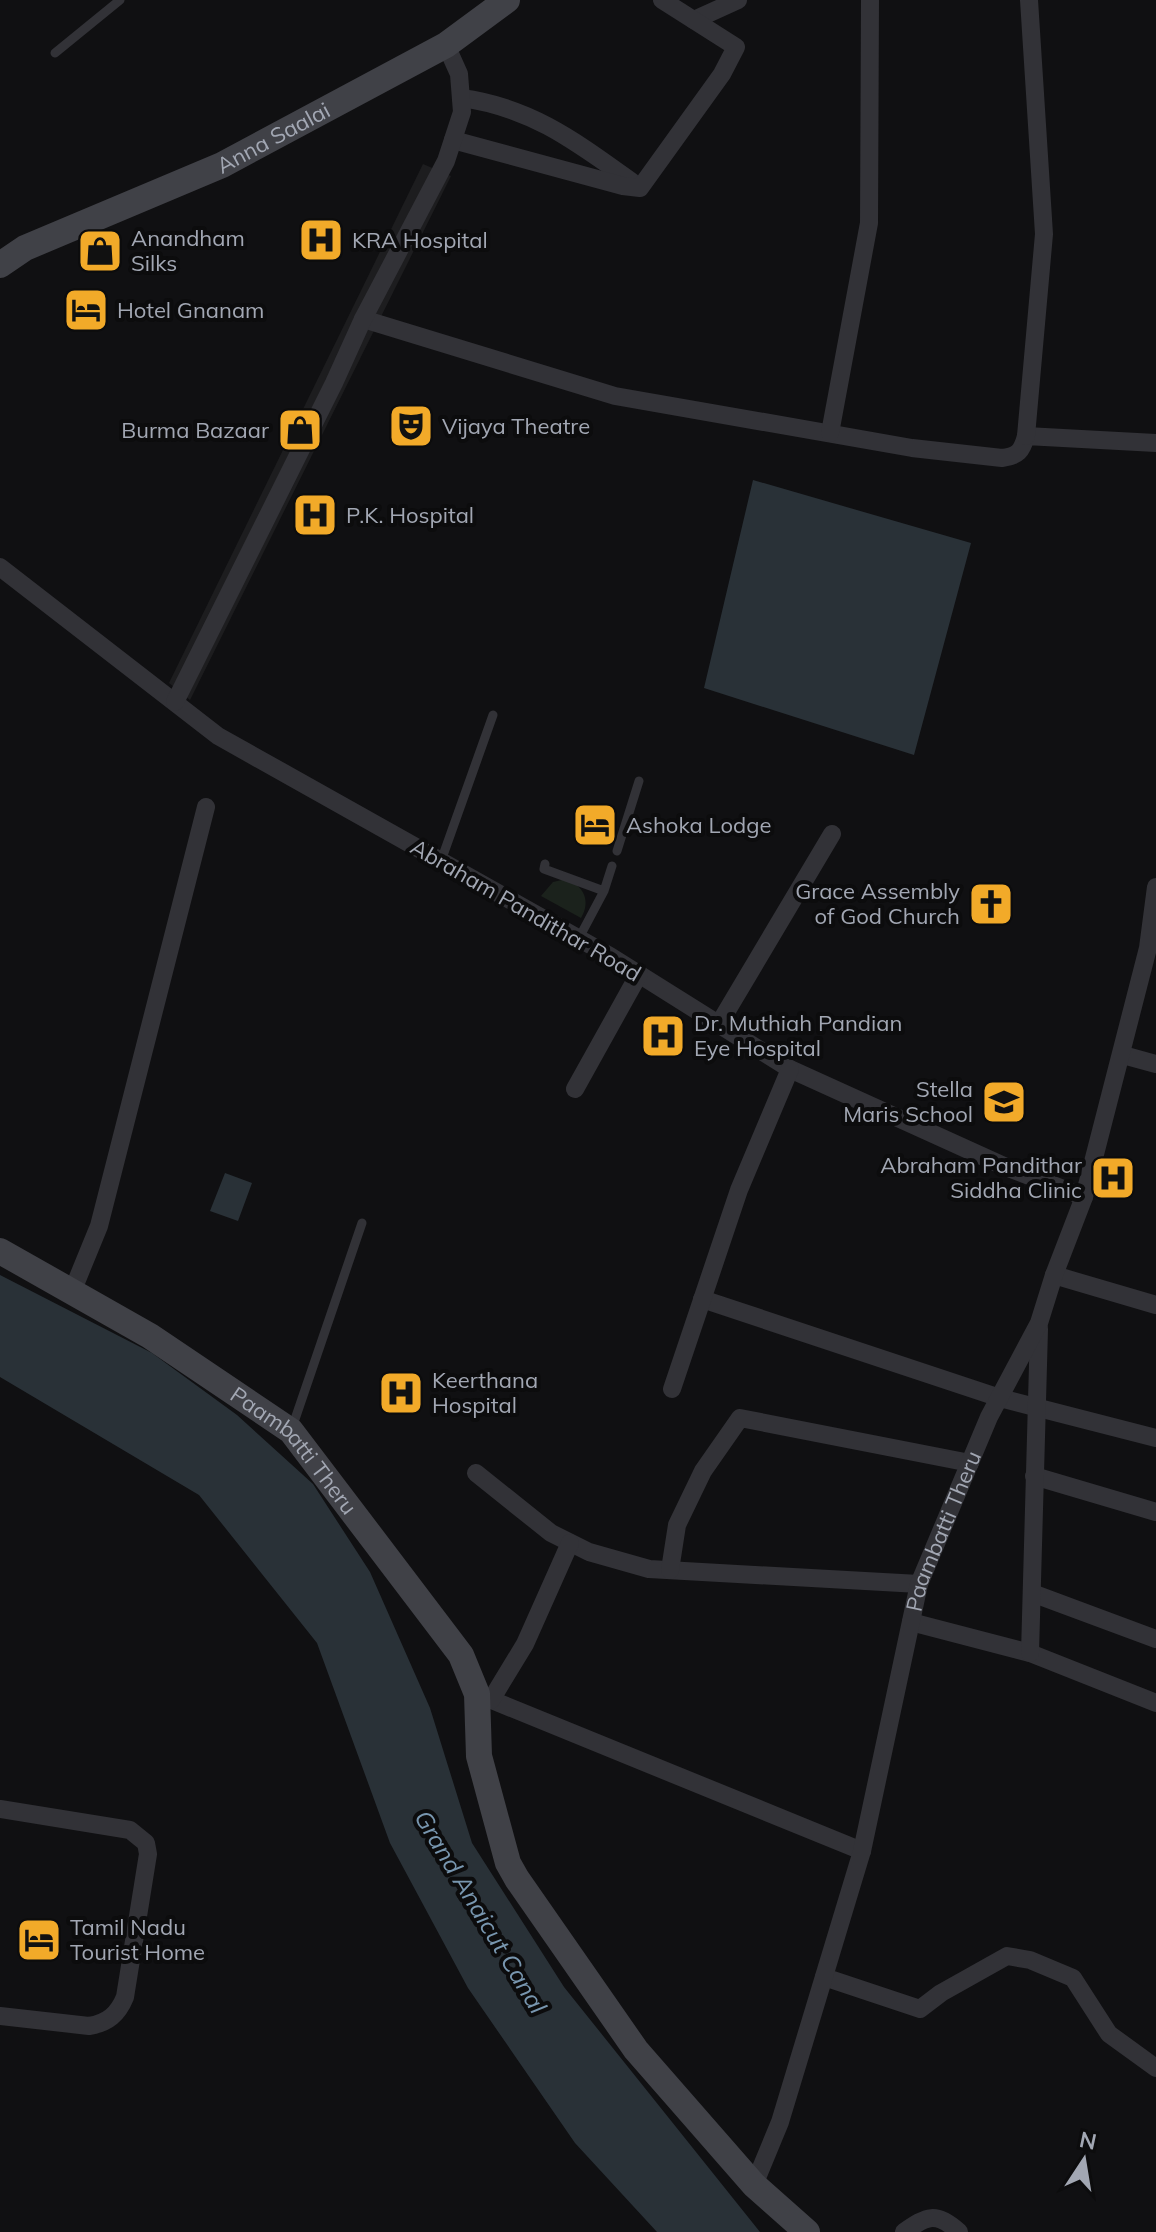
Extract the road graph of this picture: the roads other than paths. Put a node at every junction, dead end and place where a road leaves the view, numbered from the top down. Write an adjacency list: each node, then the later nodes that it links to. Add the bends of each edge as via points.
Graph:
1 (120, 0): 9 (lane)
2 (507, 0): 8 (street, Anna Saalai)
3 (662, 0): 7 (street)
4 (738, 0): 7 (street)
5 (870, 0): 16 (street, via 869,223)
6 (1029, 0): 17 (street, via 1044,234)
7 (694, 20): 12 (street, via 736,47)
8 (446, 45): 10 (street, via 459,74); 13 (street, Anna Saalai, via 222,165)
9 (55, 53)
10 (461, 98): 11 (street); 12 (street, via 490,102 562,132)
11 (453, 140): 12 (street); 15 (street)
12 (640, 188)
13 (12, 248): 14 (street, Anna Saalai)
14 (0, 265)
15 (363, 319): 16 (street, via 615,396); 20 (street)
16 (830, 433): 17 (street, via 1002,458 1022,450)
17 (1026, 436): 18 (street)
18 (1156, 443)
19 (0, 567): 20 (street, Abraham Pandithar Road)
20 (175, 702): 26 (street, Abraham Pandithar Road, via 218,736)
21 (493, 715): 26 (lane)
22 (639, 781): 25 (lane)
23 (206, 807): 43 (street, via 99,1226)
24 (832, 834): 34 (street)
25 (617, 851)
26 (441, 861): 32 (street, Abraham Pandithar Road)
27 (545, 864): 30 (lane, via 544,869)
28 (612, 866): 30 (lane)
29 (1156, 887): 31 (street, Paambatti Theru)
30 (604, 891): 32 (lane)
31 (1154, 925): 35 (street, Paambatti Theru)
32 (579, 938): 33 (street, Abraham Pandithar Road)
33 (639, 974): 34 (street, Abraham Pandithar Road); 38 (street)
34 (719, 1024): 37 (street, Abraham Pandithar Road)
35 (1123, 1055): 36 (street); 39 (street, Paambatti Theru)
36 (1156, 1064)
37 (790, 1069): 39 (street, Abraham Pandithar Road); 44 (street, via 739,1190)
38 (575, 1089)
39 (1084, 1197): 42 (street, Paambatti Theru)
40 (362, 1223): 50 (lane)
41 (0, 1251): 43 (street, Paambatti Theru)
42 (1054, 1275): 45 (street); 46 (street, Paambatti Theru)
43 (72, 1292): 50 (street, Paambatti Theru, via 150,1336)
44 (702, 1299): 47 (street); 48 (street)
45 (1156, 1305)
46 (1039, 1323): 48 (street, Paambatti Theru); 49 (street)
47 (672, 1389)
48 (1000, 1398): 49 (street); 52 (street, Paambatti Theru)
49 (1038, 1407): 51 (street); 54 (street)
50 (291, 1431): 63 (street, Paambatti Theru, via 461,1655)
51 (1156, 1438)
52 (970, 1463): 57 (street, via 740,1418 703,1471 677,1525); 58 (street, Paambatti Theru)
53 (476, 1473): 56 (street)
54 (1034, 1476): 55 (street); 59 (street)
55 (1156, 1512)
56 (570, 1543): 57 (street, via 649,1569); 63 (street, via 525,1644)
57 (670, 1570): 58 (street)
58 (919, 1584): 60 (street, Paambatti Theru)
59 (1032, 1593): 61 (street); 62 (street)
60 (911, 1622): 62 (street); 66 (street, Paambatti Theru)
61 (1156, 1639)
62 (1030, 1653): 64 (street)
63 (484, 1697): 66 (street); 70 (street, Paambatti Theru, via 479,1756 508,1863 636,2050)
64 (1156, 1703)
65 (0, 1809): 68 (street, via 130,1830 146,1843 148,1854 119,2010 89,2026)
66 (862, 1851): 67 (street, Paambatti Theru)
67 (824, 1977): 69 (street, via 920,2009 1007,1956 1030,1960 1073,1978 1109,2034); 70 (street, Paambatti Theru, via 780,2122)
68 (0, 2016)
69 (1156, 2068)
70 (754, 2185): 71 (street, Paambatti Theru)
71 (807, 2232)
72 (904, 2232): 73 (street, via 935,2217)
73 (959, 2232)

